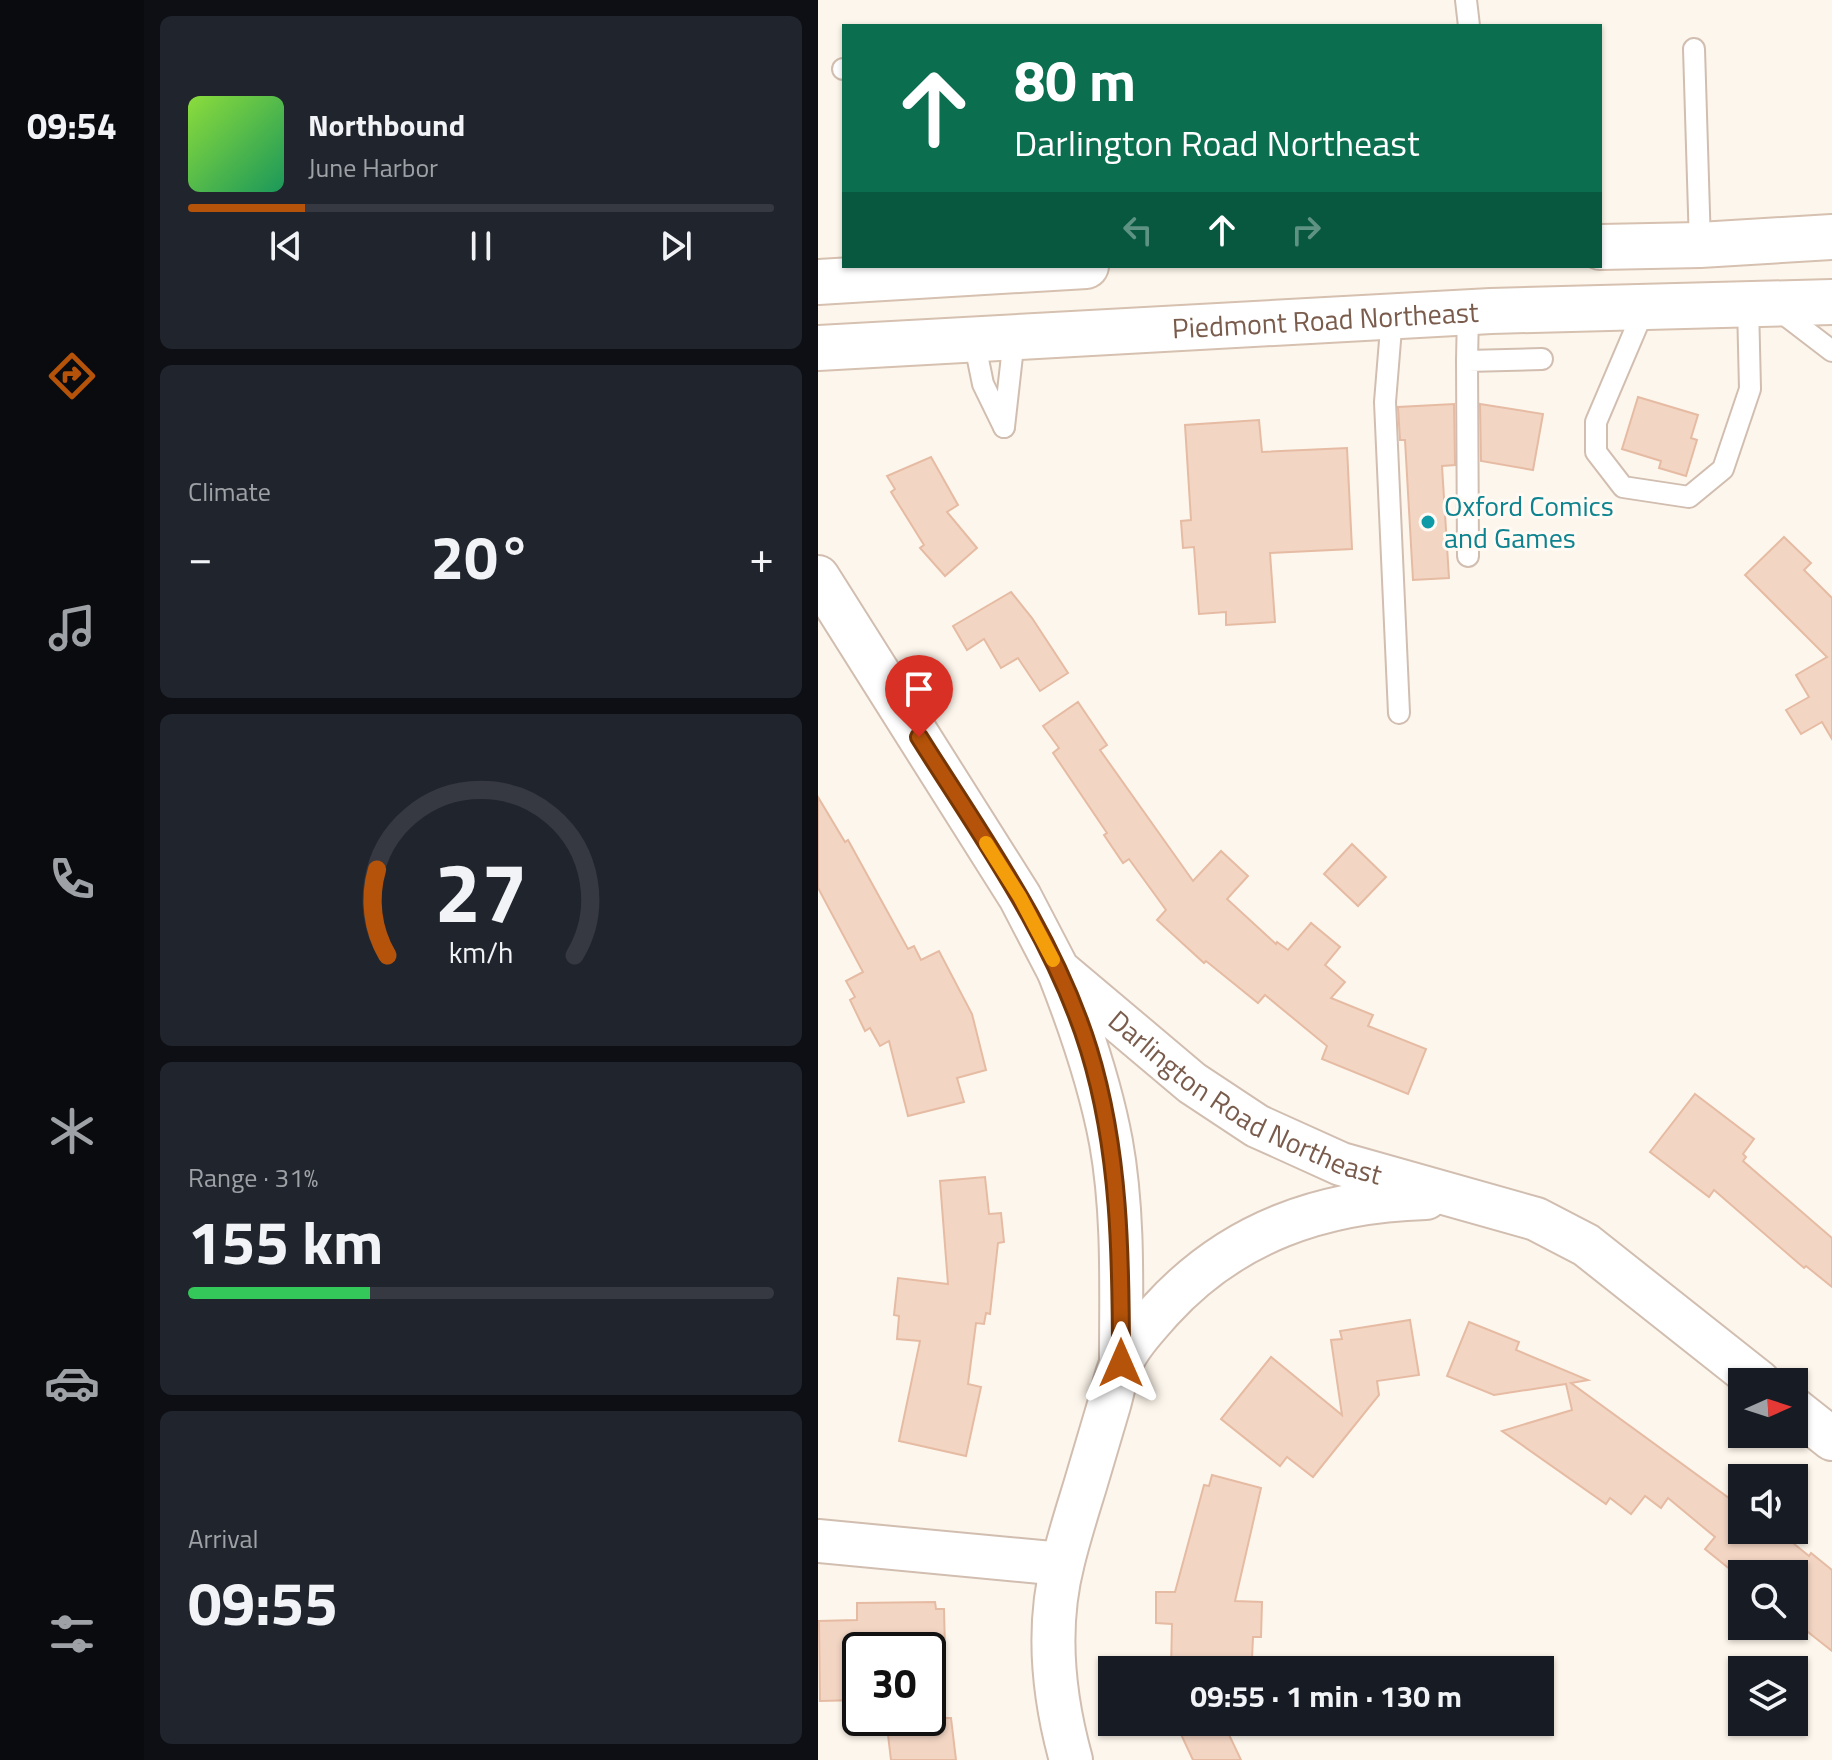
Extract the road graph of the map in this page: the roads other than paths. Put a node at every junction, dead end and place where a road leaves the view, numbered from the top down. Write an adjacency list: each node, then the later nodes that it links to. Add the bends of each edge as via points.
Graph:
1 (1466, 0): 2 (lane)
2 (1469, 24)
3 (1694, 49): 5 (lane)
4 (1832, 237): 5 (main road)
5 (1700, 245): 6 (main road)
6 (1602, 247)
7 (1008, 268): 8 (main road)
8 (929, 270): 9 (main road)
9 (818, 282)
10 (1832, 302): 11 (main road, Piedmont Road Northeast)
11 (1759, 304): 12 (main road, Piedmont Road Northeast); 12 (lane, via 1750,389 1723,469 1689,497 1623,487 1596,452 1596,422); 16 (lane)
12 (1645, 307): 13 (main road, Piedmont Road Northeast)
13 (1468, 312): 14 (main road, Piedmont Road Northeast); 18 (lane)
14 (1392, 316): 15 (main road, Piedmont Road Northeast); 21 (lane, via 1385,402)
15 (818, 348)
16 (1832, 351)
17 (1542, 359): 18 (lane)
18 (1467, 361): 19 (lane)
19 (1468, 556)
20 (818, 577): 22 (street, Darlington Road Northeast, via 1020,897)
21 (1399, 713)
22 (1058, 970): 23 (street, Darlington Road Northeast, via 1192,1083 1257,1126 1341,1164); 24 (street, via 1089,1050 1111,1144 1121,1251)
23 (1460, 1197): 24 (street, via 1352,1204 1263,1233 1180,1289); 25 (street, Darlington Road Northeast, via 1536,1219 1586,1245)
24 (1121, 1363): 29 (street)
25 (1741, 1368)
26 (1808, 1420): 27 (street)
27 (1832, 1439)
28 (818, 1541): 29 (street)
29 (1062, 1564): 30 (street, via 1053,1652 1059,1716)
30 (1071, 1760)

